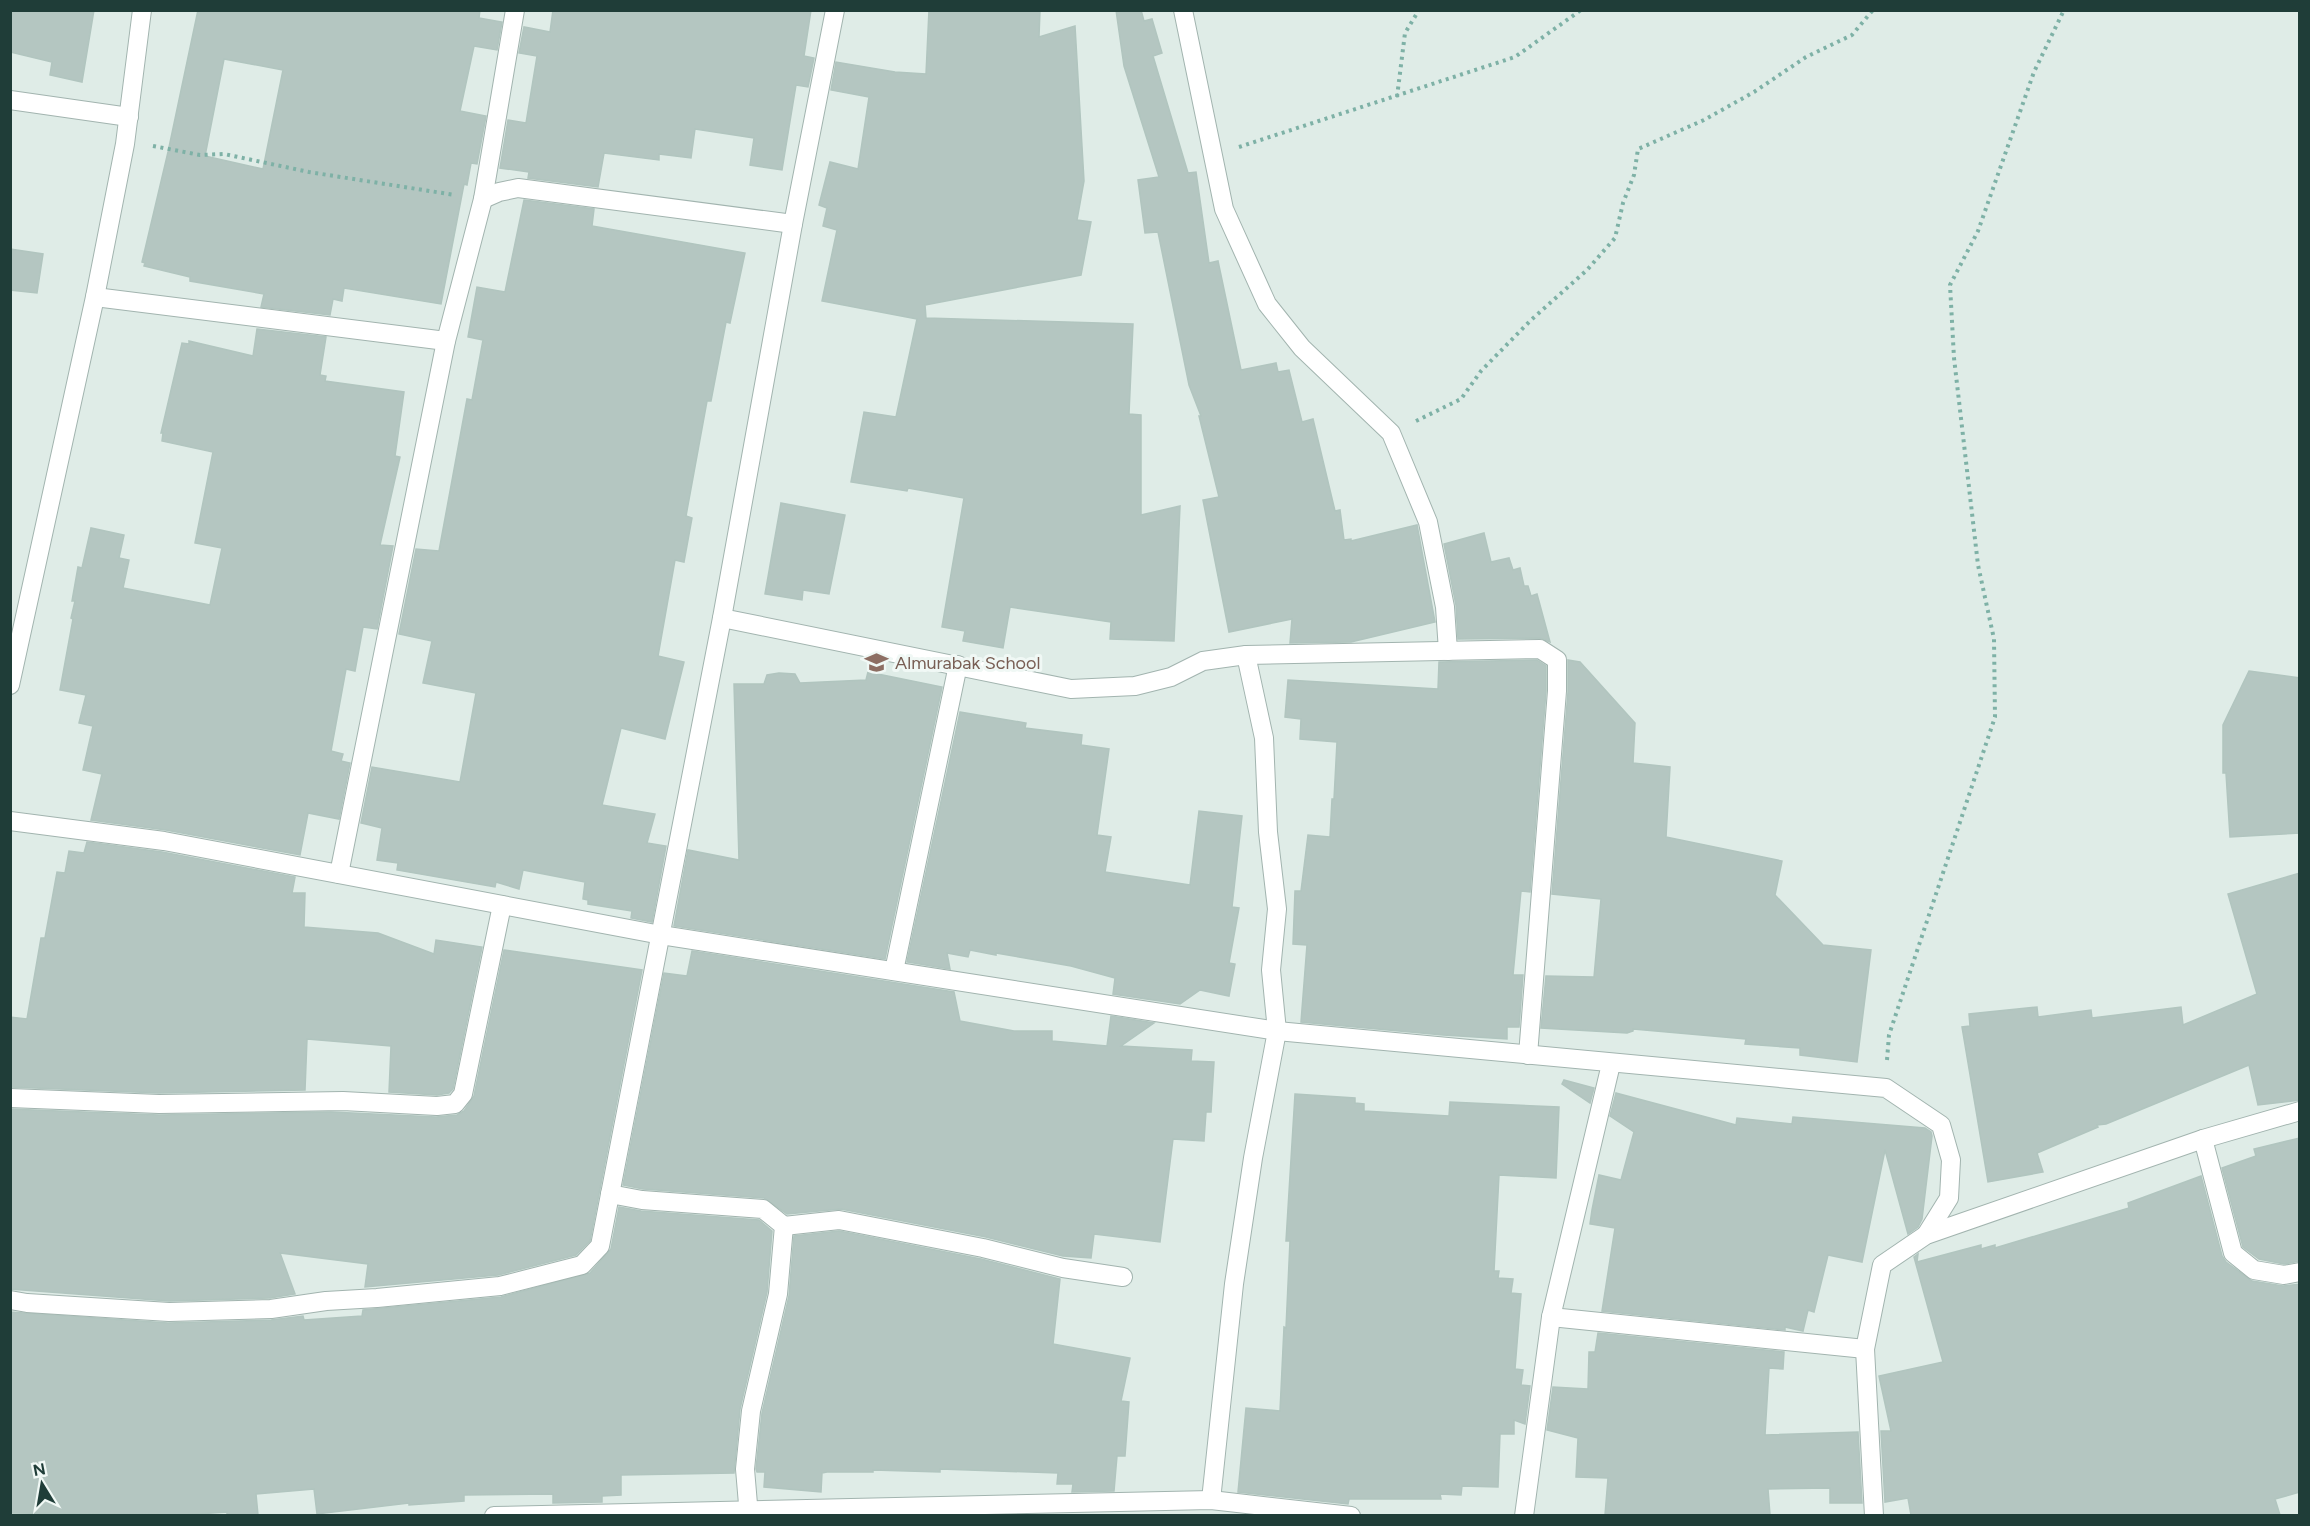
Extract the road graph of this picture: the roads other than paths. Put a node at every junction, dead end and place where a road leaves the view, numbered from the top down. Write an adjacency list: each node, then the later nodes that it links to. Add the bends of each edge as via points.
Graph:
1 (142, 10): 6 (street)
2 (515, 10): 7 (street)
3 (835, 10): 8 (street)
4 (1184, 10): 12 (street, via 1224,209 1267,304 1302,348 1392,433 1428,522 1445,607)
5 (10, 100): 6 (street)
6 (129, 117): 9 (street)
7 (483, 200): 8 (street, via 518,188); 10 (street)
8 (793, 224): 11 (street)
9 (95, 297): 10 (street); 15 (street)
10 (446, 341): 17 (street)
11 (722, 618): 14 (street); 19 (street)
12 (1448, 651): 13 (street); 22 (street, via 1540,649 1557,660)
13 (1246, 655): 14 (street, via 1203,661 1171,677 1135,686 1071,688); 21 (street, via 1264,738 1268,832 1277,909 1271,970)
14 (958, 665): 20 (street)
15 (10, 685)
16 (10, 821): 17 (street, via 164,841)
17 (339, 873): 18 (street)
18 (502, 905): 19 (street); 24 (street, via 463,1094 455,1104 159,1104)
19 (661, 935): 20 (street); 27 (street)
20 (894, 971): 21 (street)
21 (1277, 1031): 22 (street); 35 (street, via 1234,1284)
22 (1528, 1056): 23 (street)
23 (1611, 1064): 29 (street, via 1886,1088 1941,1125 1951,1160 1949,1198); 33 (street)
24 (10, 1098)
25 (2300, 1111): 26 (street)
26 (2203, 1139): 29 (street); 30 (street, via 2233,1252 2253,1270 2284,1275)
27 (610, 1194): 28 (street, via 763,1209); 32 (street, via 600,1246 582,1265 500,1286 219,1311 169,1312)
28 (784, 1226): 31 (street, via 839,1220); 37 (street, via 778,1294 751,1412 745,1469)
29 (1926, 1235): 34 (street, via 1882,1265)
30 (2300, 1272)
31 (1123, 1277)
32 (10, 1300)
33 (1551, 1317): 34 (street); 40 (street)
34 (1865, 1349): 41 (street)
35 (1211, 1500): 36 (street); 39 (street)
36 (1019, 1510): 37 (street)
37 (749, 1512): 38 (street)
38 (494, 1515)
39 (1352, 1515)
40 (1524, 1515)
41 (1874, 1515)

